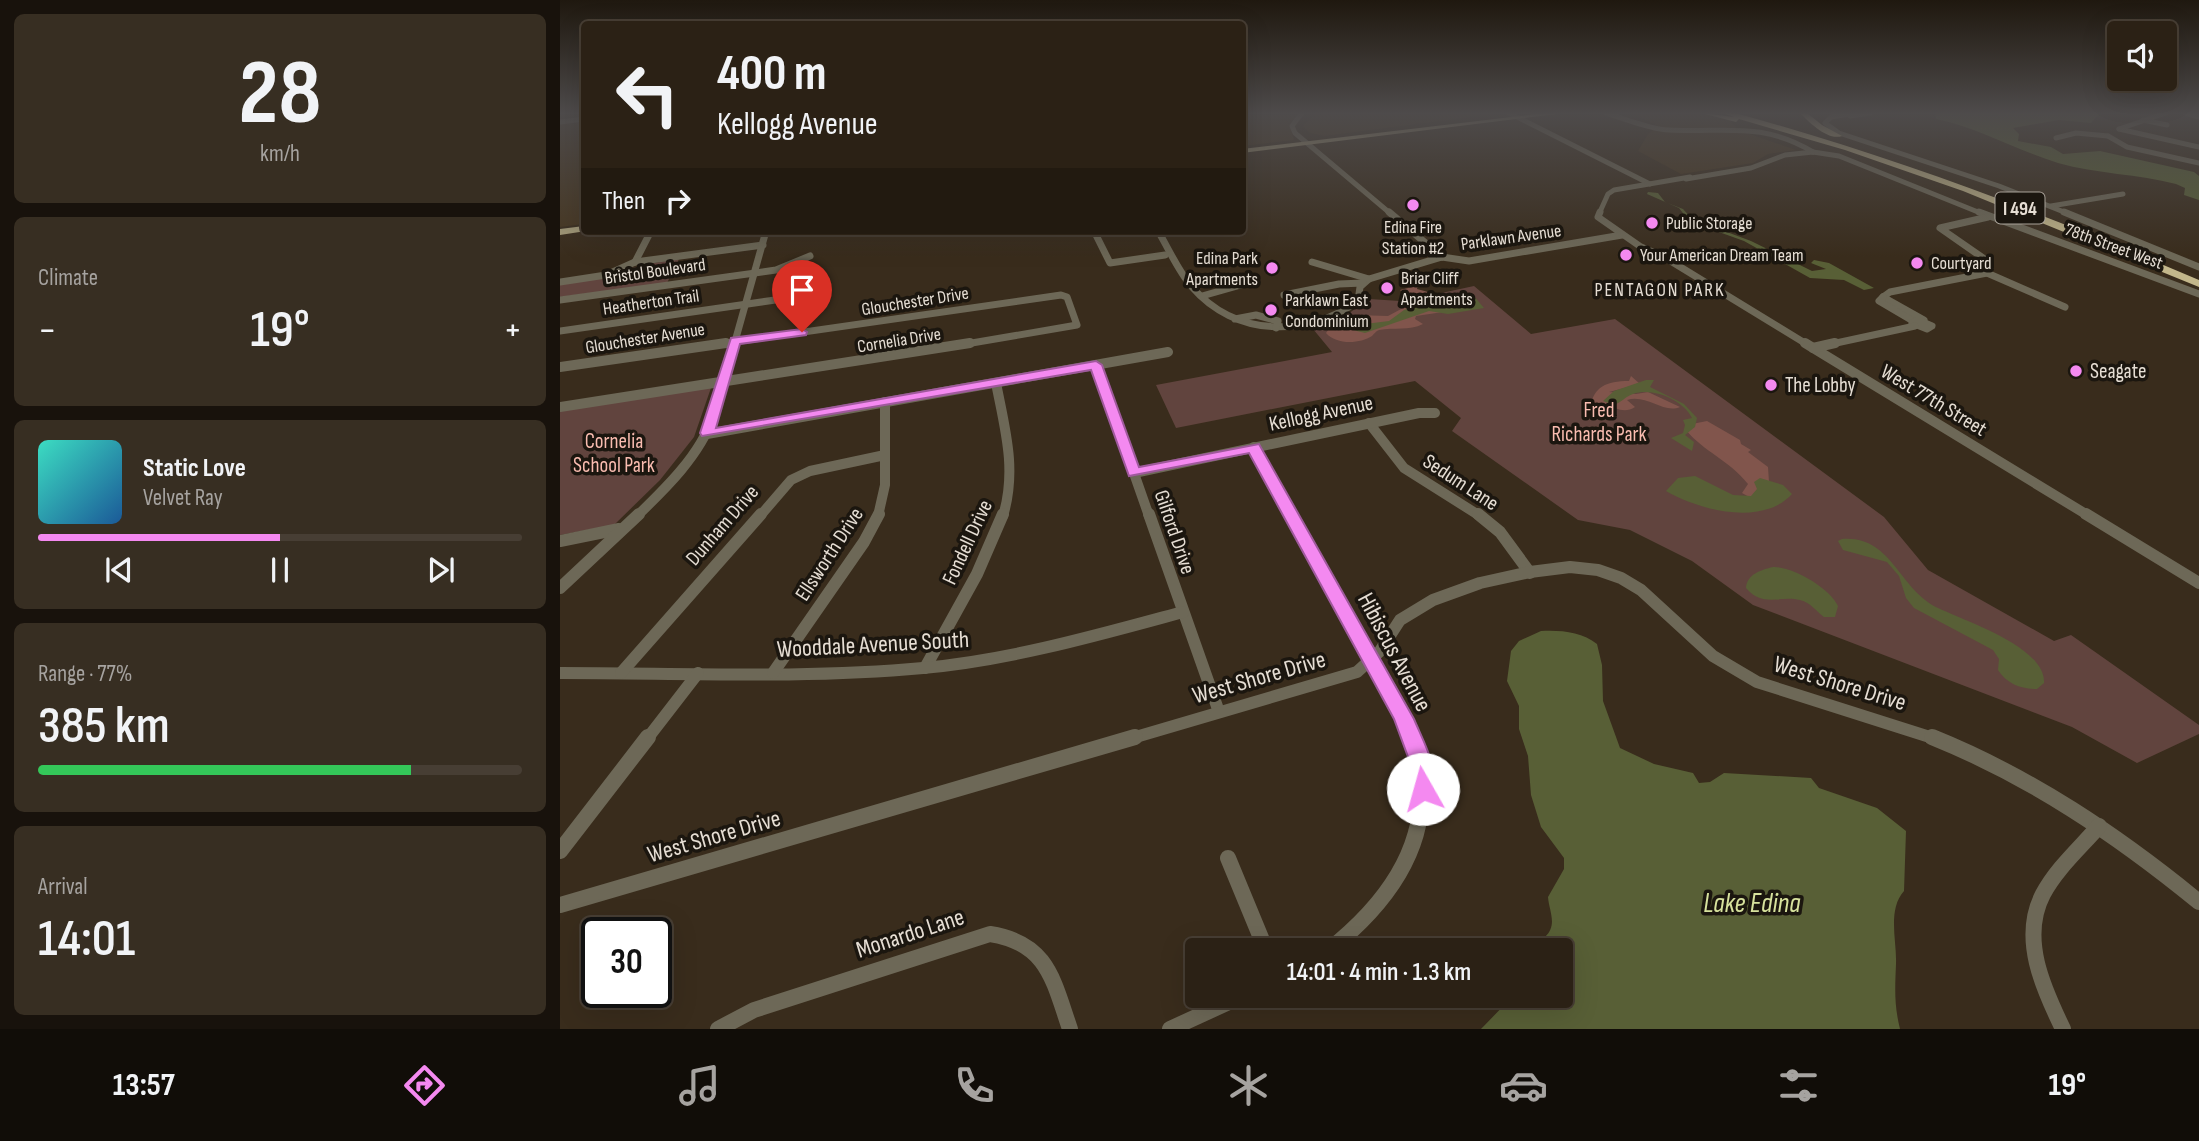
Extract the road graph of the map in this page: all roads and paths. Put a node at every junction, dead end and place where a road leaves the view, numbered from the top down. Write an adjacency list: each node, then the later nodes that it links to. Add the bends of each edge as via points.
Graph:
1 (1332, 161): 32 (street)
2 (1604, 161): 10 (street)
3 (1767, 161): 11 (street, via 1751,168)
4 (1853, 161): 19 (street, 78th Street West)
5 (1886, 161): 42 (highway, I 494, via 2014,205)
6 (1901, 161): 9 (highway, I 494)
7 (1908, 161): 9 (highway)
8 (1927, 161): 15 (street)
9 (1940, 173): 38 (highway, I 494)
10 (1632, 176): 12 (street); 13 (street); 14 (street)
11 (1690, 177): 12 (street); 13 (street)
12 (1670, 178): 13 (street)
13 (1648, 183): 14 (street, West 77th Street); 22 (street, West 77th Street, via 1616,191 1605,210 1608,220)
14 (1632, 185): 27 (street, West 77th Street, via 1610,192 1597,214)
15 (2004, 188): 17 (street); 18 (street)
16 (2123, 194): 17 (street)
17 (2067, 203): 18 (street)
18 (2051, 206): 35 (street)
19 (1991, 216): 36 (street, via 1940,228 1986,260 1983,268); 43 (street, 78th Street West)
20 (581, 227): 21 (main road)
21 (560, 230)
22 (1632, 234): 27 (street, Parklawn Avenue); 29 (street, West 77th Street)
23 (650, 235): 33 (street)
24 (765, 235): 28 (street)
25 (1096, 235): 30 (street, via 1110,263)
26 (1160, 235): 45 (street, via 1189,283)
27 (1622, 235): 29 (street, West 77th Street); 32 (street, Parklawn Avenue, via 1469,261)
28 (763, 245): 33 (street); 37 (street)
29 (1650, 249): 55 (street, West 77th Street)
30 (1165, 255)
31 (810, 256): 37 (street, Bristol Boulevard, via 786,268)
32 (1443, 257): 40 (street, Parklawn Avenue)
33 (635, 262): 41 (street, via 606,275)
34 (1312, 262): 40 (street)
35 (2199, 267)
36 (1987, 273): 48 (street); 51 (street)
37 (754, 274): 49 (street, Bristol Boulevard); 50 (street)
38 (2199, 276)
39 (1255, 281): 45 (street)
40 (1366, 281): 45 (street, via 1357,300 1336,316 1305,326 1276,328 1278,321 1250,315 1235,320); 46 (street, Parklawn Avenue)
41 (560, 282)
42 (2199, 284)
43 (2199, 294)
44 (1058, 295): 54 (street, Glouchester Drive); 59 (street, Cornelia Drive, via 1068,297 1076,326)
45 (1206, 295)
46 (1283, 295)
47 (796, 297): 50 (street, Heatherton Trail)
48 (1883, 297): 52 (street, via 1879,301 1882,306); 52 (street, via 1925,321)
49 (560, 300)
50 (746, 304): 53 (street, Heatherton Trail); 54 (street)
51 (2065, 307)
52 (1914, 323): 55 (street)
53 (560, 331)
54 (735, 341): 58 (street, Glouchester Avenue); 59 (street)
55 (1813, 348): 72 (street, West 77th Street)
56 (1168, 352): 57 (street)
57 (1096, 365): 60 (street); 68 (street, Gilford Drive)
58 (560, 367)
59 (724, 380): 62 (street, Cornelia Drive); 65 (street)
60 (996, 383): 61 (street); 76 (street, Fondell Drive, via 1010,460 1009,498 993,541)
61 (885, 402): 65 (street); 67 (street, Ellsworth Drive)
62 (560, 407)
63 (1434, 413): 64 (street, Kellogg Avenue)
64 (1369, 423): 66 (street, Kellogg Avenue); 71 (street, Sedum Lane, via 1404,468 1466,504 1500,531)
65 (707, 433): 69 (street, via 686,465)
66 (1254, 447): 68 (street, Kellogg Avenue); 75 (street, Hibiscus Avenue)
67 (885, 455): 78 (street, Dunham Drive, via 810,471 791,480); 80 (street, Ellsworth Drive, via 884,498 873,527)
68 (1134, 472): 74 (street, Gilford Drive)
69 (621, 529): 70 (street); 73 (street)
70 (560, 541)
71 (1530, 573): 75 (street, West Shore Drive, via 1460,590 1409,612); 82 (street, West Shore Drive, via 1570,567 1619,575 1648,592 1696,643 1747,677 1783,692 1878,717 1965,750 2043,790)
72 (2199, 583)
73 (560, 588)
74 (1183, 612): 76 (street, Wooddale Avenue South, via 1038,649); 81 (street, Gilford Drive)
75 (1372, 660): 81 (street, West Shore Drive, via 1357,672); 88 (street, Hibiscus Avenue, via 1415,741 1422,765 1421,816 1396,879 1366,919)
76 (925, 668): 80 (street, Wooddale Avenue South)
77 (560, 673): 78 (street, Wooddale Avenue South)
78 (621, 673): 79 (street, Wooddale Avenue South)
79 (698, 673): 80 (street, Wooddale Avenue South); 83 (street)
80 (773, 673)
81 (1219, 712): 86 (street, West Shore Drive)
82 (2099, 826): 85 (street, West Shore Drive); 93 (street, via 2043,895 2035,917 2040,974)
83 (560, 851)
84 (1228, 858): 87 (street)
85 (2199, 902)
86 (560, 905)
87 (1261, 938)
88 (1343, 938)
89 (1216, 1008): 92 (street)
90 (718, 1029): 91 (street, Monardo Lane, via 754,1010 990,934 1009,935 1036,950)
91 (1070, 1029)
92 (1170, 1029)
93 (2063, 1029)

